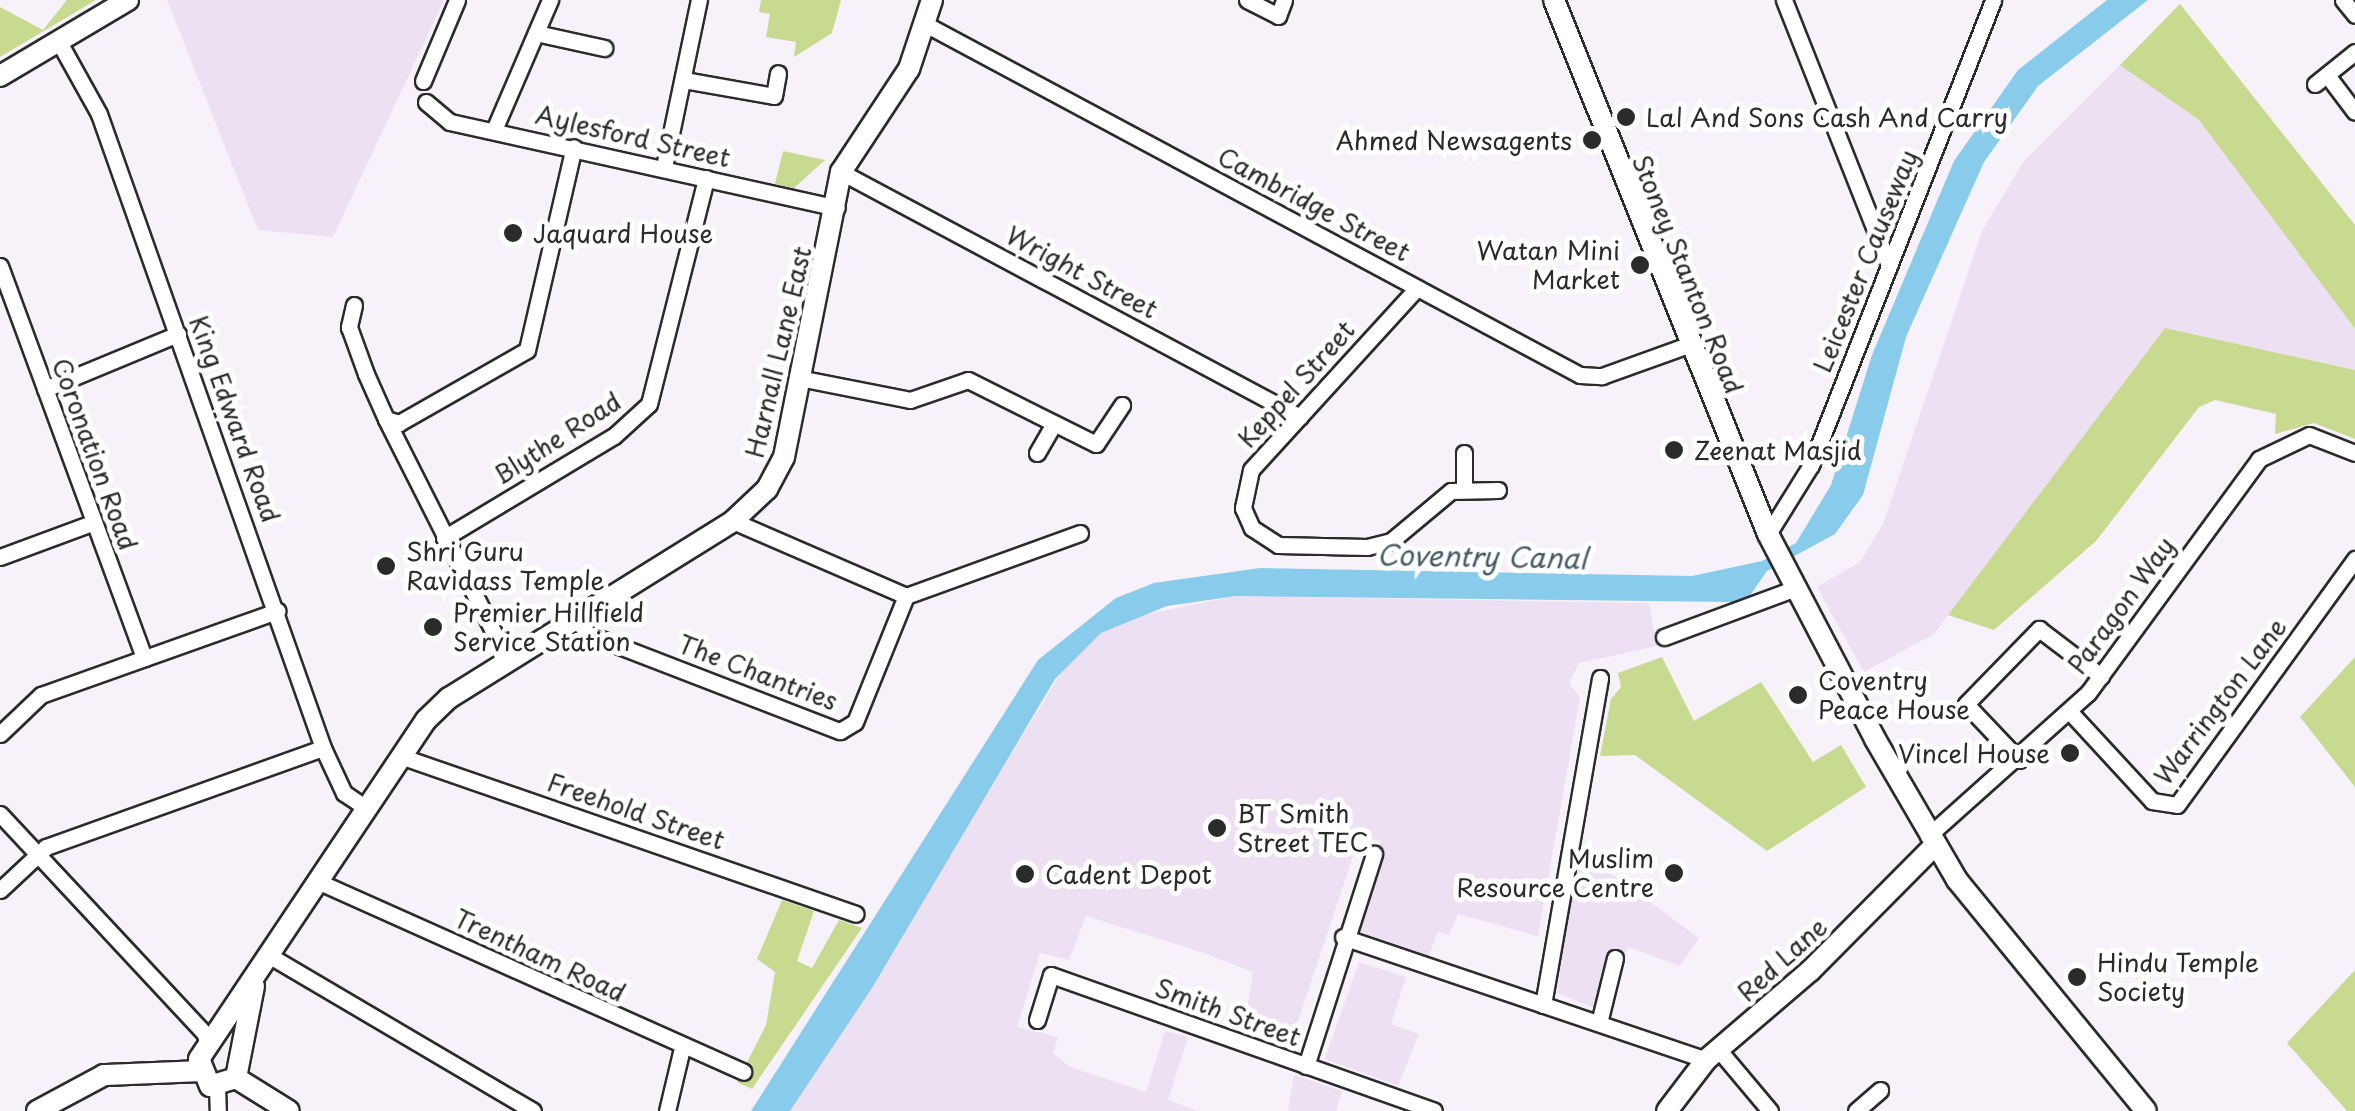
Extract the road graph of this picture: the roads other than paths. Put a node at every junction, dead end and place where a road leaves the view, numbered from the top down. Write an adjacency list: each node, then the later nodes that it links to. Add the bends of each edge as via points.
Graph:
1 (128, 0): 15 (main road)
2 (457, 0): 19 (street)
3 (550, 0): 14 (street)
4 (699, 0): 21 (street)
5 (932, 0): 13 (main road, Harnall Lane East)
6 (1247, 0): 11 (street)
7 (1554, 0): 35 (main road, Stoney Stanton Road)
8 (1784, 0): 30 (street)
9 (1993, 0): 30 (street, Leicester Causeway)
10 (2343, 0): 12 (street)
11 (1281, 8)
12 (2355, 15)
13 (925, 24): 27 (main road, Harnall Lane East, via 909,69); 32 (street, Cambridge Street)
14 (536, 33): 16 (street); 24 (street)
15 (59, 42): 20 (main road); 34 (street, King Edward Road, via 99,114)
16 (604, 48)
17 (2355, 52): 23 (street, via 2321,79)
18 (778, 73): 21 (street, via 774,96)
19 (425, 74)
20 (0, 76)
21 (684, 80): 26 (street)
22 (426, 102): 24 (street, Aylesford Street, via 450,122)
23 (2355, 112)
24 (494, 130): 25 (street, Aylesford Street)
25 (574, 147): 26 (street, Aylesford Street); 40 (street, via 527,350 399,423)
26 (664, 166): 28 (street, Aylesford Street)
27 (841, 172): 29 (main road, Harnall Lane East); 39 (street, Wright Street)
28 (706, 178): 29 (street, Aylesford Street); 51 (street, Blythe Road, via 649,404 614,436)
29 (836, 208): 36 (main road, Harnall Lane East)
30 (1889, 265): 50 (street, Leicester Causeway, via 1810,468)
31 (0, 266): 37 (street, Coronation Road)
32 (1417, 288): 35 (street, Cambridge Street, via 1580,376 1602,376); 39 (street, Keppel Street)
33 (354, 305): 40 (street, via 349,328)
34 (178, 334): 37 (street); 56 (street, King Edward Road)
35 (1688, 345): 50 (main road, Stoney Stanton Road)
36 (799, 378): 41 (street, via 910,400 968,380); 47 (main road, Harnall Lane East, via 777,474)
37 (45, 390): 48 (street, Coronation Road)
38 (1122, 405): 41 (street, via 1096,444)
39 (1300, 417): 45 (street, Keppel Street, via 1244,489 1252,528 1278,545 1382,545)
40 (386, 419): 51 (street)
41 (1054, 424): 42 (street)
42 (1037, 453)
43 (1464, 453): 45 (street)
44 (2355, 453): 61 (street, Paragon Way, via 2309,435 2259,459)
45 (1464, 488): 46 (street)
46 (1498, 490)
47 (733, 520): 55 (street); 57 (main road, Harnall Lane East)
48 (92, 523): 52 (street); 59 (street, Coronation Road)
49 (1080, 533): 55 (street)
50 (1770, 537): 54 (main road, Stoney Stanton Road)
51 (444, 538): 60 (street)
52 (0, 557)
53 (2355, 559): 63 (street, Warrington Lane, via 2177,805 2152,801)
54 (1795, 585): 58 (street); 70 (main road, Stoney Stanton Road)
55 (906, 596): 57 (street, The Chantries, via 855,722 840,731 588,634)
56 (277, 611): 59 (street); 65 (street, King Edward Road)
57 (576, 619): 60 (main road, Harnall Lane East)
58 (1664, 637)
59 (144, 658): 64 (street, via 41,696)
60 (509, 662): 66 (main road, Harnall Lane East, via 448,698)
61 (2101, 676): 63 (street, Paragon Way); 67 (street, via 2039,629 1966,704)
62 (1600, 678): 80 (street)
63 (2070, 712): 67 (street, Paragon Way)
64 (0, 734)
65 (323, 748): 68 (street, King Edward Road, via 344,793); 71 (street)
66 (400, 756): 68 (main road, Harnall Lane East); 75 (street, Freehold Street)
67 (2019, 760): 70 (street, Paragon Way)
68 (366, 808): 73 (main road, Harnall Lane East)
69 (0, 814): 71 (street)
70 (1931, 841): 85 (main road, Red Lane); 100 (main road, Stoney Stanton Road)
71 (37, 854): 74 (street); 83 (street)
72 (1374, 854): 76 (street)
73 (317, 880): 77 (main road, Harnall Lane East); 84 (street, Trentham Road)
74 (0, 890)
75 (855, 914)
76 (1343, 937): 80 (street); 86 (street)
77 (270, 956): 79 (main road, Harnall Lane East); 94 (street)
78 (1616, 958): 82 (street)
79 (254, 986): 83 (main road, Harnall Lane East); 89 (main road, Harnall Lane East)
80 (1543, 1005): 82 (street)
81 (1037, 1020): 86 (street, Smith Street, via 1051,975)
82 (1599, 1023): 85 (street)
83 (211, 1046): 87 (main road, Harnall Lane East); 89 (main road)
84 (682, 1048): 88 (street, Trentham Road); 95 (street)
85 (1712, 1054): 97 (main road, Red Lane); 98 (street)
86 (1306, 1066): 96 (street, Smith Street)
87 (198, 1071): 89 (main road); 91 (main road, via 104,1076)
88 (743, 1072)
89 (230, 1074): 92 (street); 93 (main road)
90 (1880, 1090): 99 (street)
91 (37, 1111)
92 (218, 1111)
93 (290, 1111)
94 (533, 1111)
95 (667, 1111)
96 (1434, 1111)
97 (1667, 1111)
98 (1770, 1111)
99 (1856, 1111)
100 (2146, 1111)

